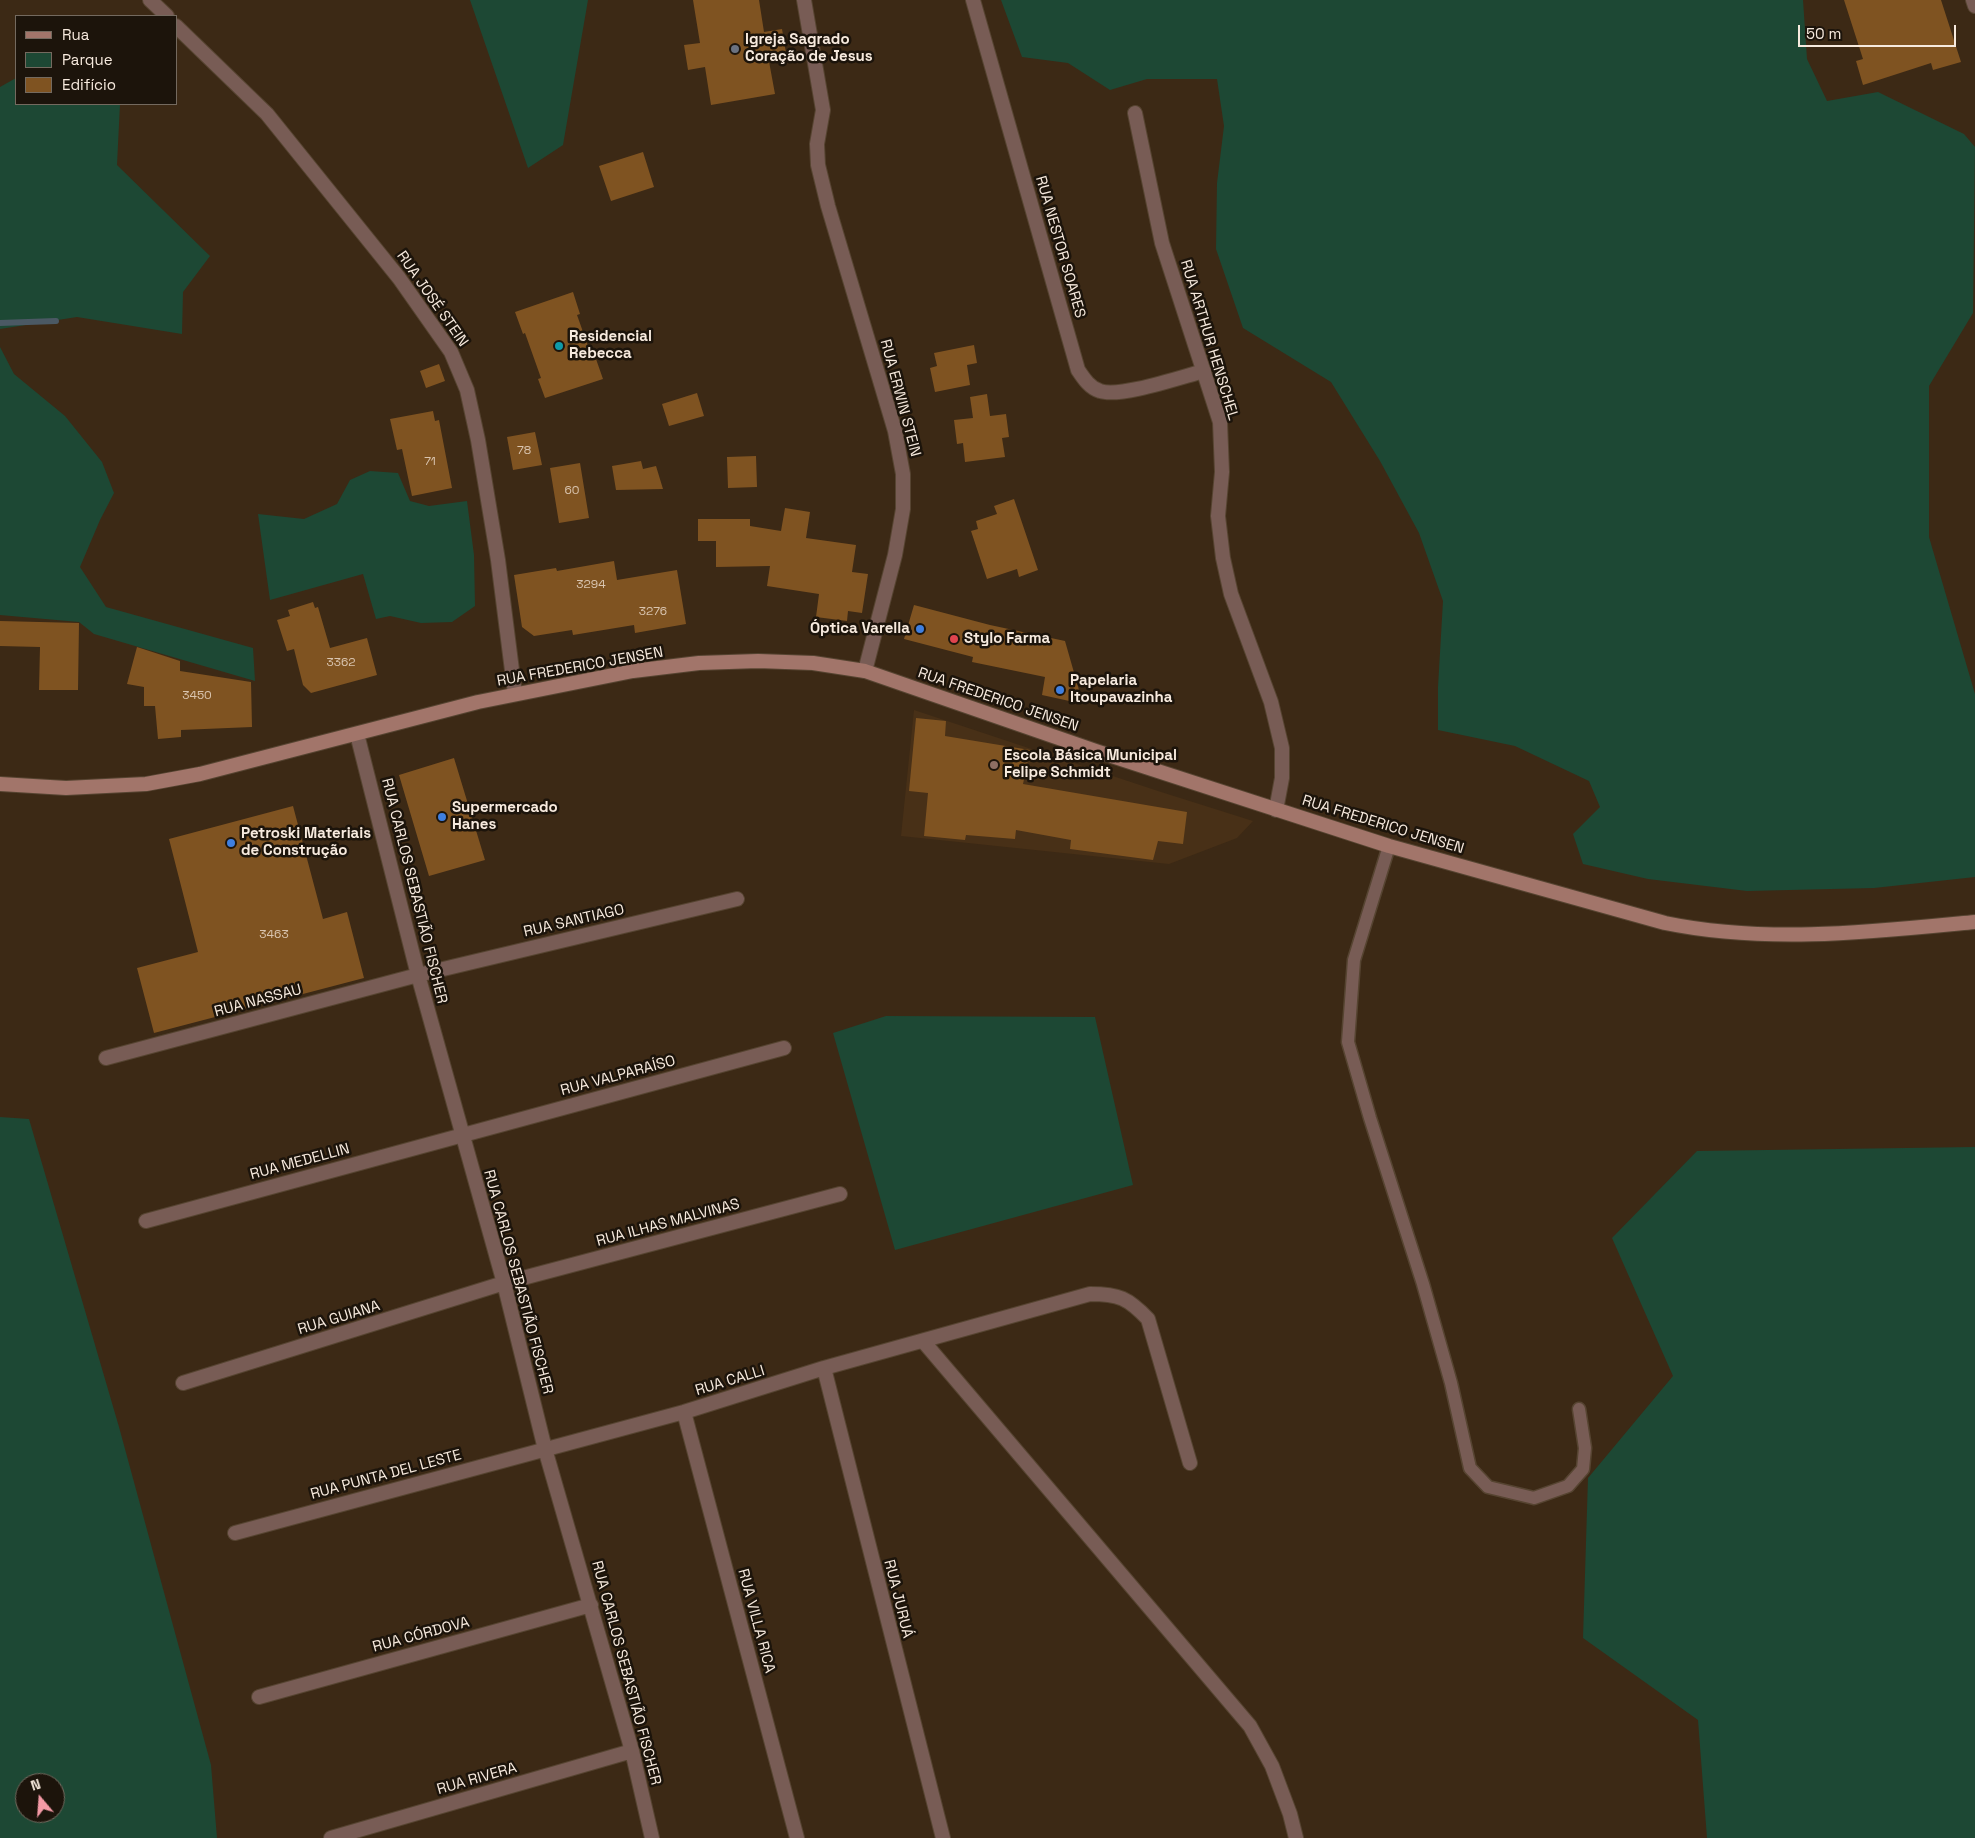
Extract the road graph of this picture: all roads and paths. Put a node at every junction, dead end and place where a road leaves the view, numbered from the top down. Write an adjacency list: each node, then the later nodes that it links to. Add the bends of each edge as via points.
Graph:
1 (804, 0): 10 (street, RUA ERWIN STEIN, via 823,110 817,144 818,165 895,431 903,474 903,509 895,555)
2 (973, 0): 9 (street, RUA NESTOR SOARES, via 1078,370 1091,387 1102,392 1120,392)
3 (1973, 0): 5 (street)
4 (153, 3): 6 (street)
5 (1975, 6)
6 (166, 15)
7 (178, 28): 11 (street, RUA JOSÉ STEIN, via 267,114 399,278 452,352 467,390 478,440)
8 (1135, 113): 9 (street, RUA ARTHUR HENSCHEL, via 1162,243)
9 (1204, 371): 14 (street, RUA ARTHUR HENSCHEL, via 1220,422 1222,472 1218,516 1222,558 1231,594 1271,702 1282,748 1282,778)
10 (865, 672): 11 (main road, RUA FREDERICO JENSEN, via 813,663 699,663); 14 (main road, RUA FREDERICO JENSEN)
11 (516, 694): 12 (main road, RUA FREDERICO JENSEN)
12 (357, 734): 13 (main road, RUA FREDERICO JENSEN, via 200,774 146,784 66,788); 18 (street, RUA CARLOS SEBASTIÃO FISCHER)
13 (0, 784)
14 (1276, 810): 15 (main road, RUA FREDERICO JENSEN)
15 (1389, 846): 17 (main road, RUA FREDERICO JENSEN, via 1687,927 1766,934 1857,933); 28 (lane, via 1354,960 1348,1042 1423,1284 1470,1468 1488,1487 1534,1498 1568,1486 1583,1469 1585,1448)
16 (737, 899): 18 (street, RUA SANTIAGO)
17 (1975, 922)
18 (418, 975): 20 (street, RUA NASSAU); 21 (street, RUA CARLOS SEBASTIÃO FISCHER)
19 (784, 1048): 21 (street, RUA VALPARAÍSO)
20 (106, 1058)
21 (461, 1135): 23 (street, RUA MEDELLIN); 24 (street, RUA CARLOS SEBASTIÃO FISCHER)
22 (840, 1194): 24 (street, RUA ILHAS MALVINAS)
23 (146, 1221)
24 (504, 1283): 27 (street, RUA GUIANA); 30 (street, RUA CARLOS SEBASTIÃO FISCHER)
25 (924, 1341): 26 (street, RUA CALLI); 31 (street, RUA CALLI, via 1090,1294 1110,1294 1133,1303 1148,1319); 40 (street, via 1250,1726 1272,1766)
26 (824, 1368): 29 (street, RUA CALLI); 39 (street, RUA JURUÁ)
27 (183, 1383)
28 (1579, 1409)
29 (684, 1412): 30 (street, RUA CALLI); 38 (street, RUA VILLA RICA)
30 (545, 1449): 32 (street, RUA PUNTA DEL LESTE); 33 (street, RUA CARLOS SEBASTIÃO FISCHER)
31 (1190, 1463)
32 (235, 1533)
33 (591, 1605): 34 (street, RUA CÓRDOVA); 35 (street, RUA CARLOS SEBASTIÃO FISCHER)
34 (258, 1697)
35 (632, 1752): 36 (street, RUA RIVERA); 37 (street, RUA CARLOS SEBASTIÃO FISCHER)
36 (332, 1838)
37 (652, 1838)
38 (797, 1838)
39 (943, 1838)
40 (1296, 1838)

